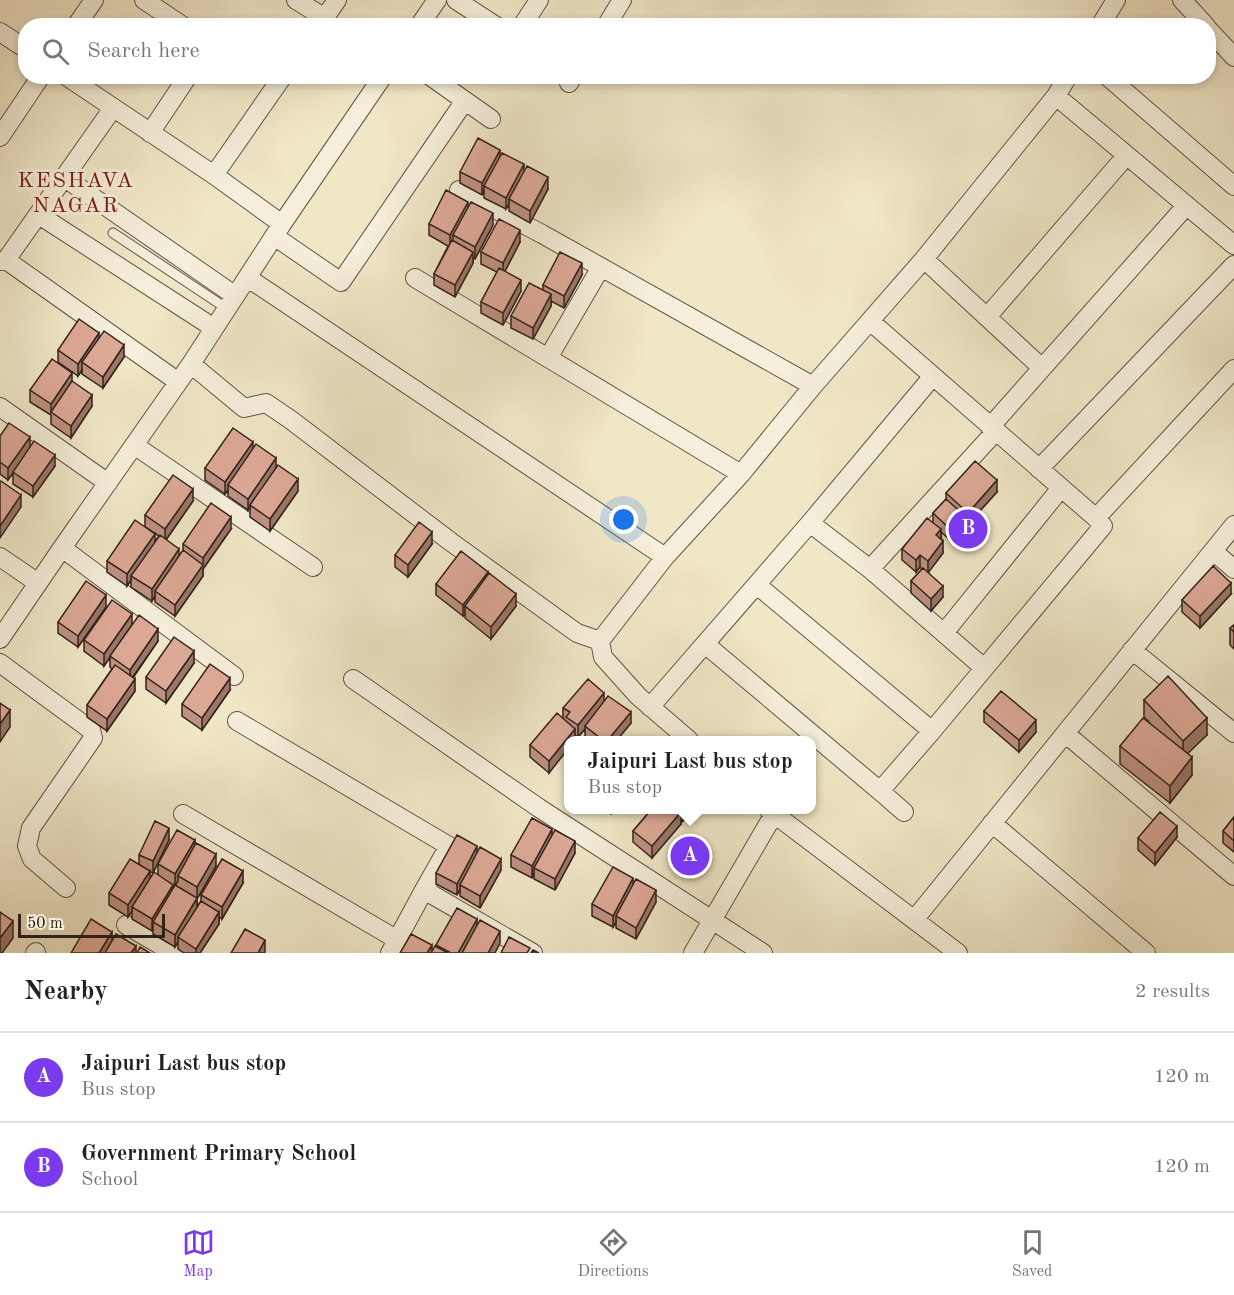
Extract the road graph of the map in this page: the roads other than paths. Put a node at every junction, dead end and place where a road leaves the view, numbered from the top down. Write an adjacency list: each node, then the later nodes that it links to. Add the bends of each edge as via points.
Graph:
1 (94, 0): 11 (street)
2 (144, 0): 12 (street)
3 (296, 0): 13 (street)
4 (337, 0): 14 (street)
5 (437, 0): 15 (street)
6 (456, 0): 16 (street)
7 (539, 0): 17 (street)
8 (622, 0): 18 (street)
9 (1116, 0): 19 (street)
10 (1182, 0): 20 (street)
11 (82, 18)
12 (171, 18)
13 (317, 18)
14 (325, 18)
15 (425, 18)
16 (484, 18)
17 (527, 18)
18 (611, 18)
19 (1105, 18)
20 (1199, 18)
21 (0, 32): 23 (street)
22 (1216, 37): 24 (street)
23 (18, 44)
24 (1234, 57)
25 (35, 84): 38 (street)
26 (78, 84): 35 (street)
27 (183, 84): 37 (street)
28 (271, 84): 40 (street)
29 (378, 84): 46 (street)
30 (440, 84): 34 (street)
31 (1063, 84): 33 (street)
32 (1116, 84): 42 (street)
33 (1056, 96): 39 (street); 49 (street)
34 (464, 102): 36 (street); 46 (street, via 341,282)
35 (113, 108): 37 (street); 41 (street)
36 (491, 119)
37 (150, 133): 40 (street)
38 (0, 137)
39 (1126, 156): 44 (street); 56 (street)
40 (214, 176): 46 (street)
41 (65, 178): 45 (street); 55 (street)
42 (1234, 186)
43 (459, 190): 52 (street)
44 (1186, 206): 48 (street); 61 (street)
45 (39, 215): 50 (street); 58 (street)
46 (278, 230): 53 (street)
47 (113, 234): 55 (lane)
48 (1234, 245)
49 (924, 259): 56 (street); 57 (street)
50 (3, 260): 64 (street)
51 (1234, 265): 69 (street)
52 (601, 267): 59 (street); 65 (street)
53 (248, 278): 55 (street); 79 (street)
54 (415, 278): 59 (street)
55 (230, 302): 58 (street)
56 (987, 317): 61 (street)
57 (870, 321): 63 (street); 65 (street)
58 (214, 328): 60 (street)
59 (548, 358): 70 (street)
60 (191, 364): 64 (street); 87 (street, via 244,408 266,403 577,633)
61 (1041, 368): 67 (street)
62 (1234, 369): 73 (street)
63 (933, 376): 67 (street); 74 (street)
64 (177, 381): 68 (street)
65 (813, 386): 70 (street)
66 (0, 407): 71 (street)
67 (992, 429): 69 (street); 82 (street)
68 (134, 446): 71 (street); 80 (street)
69 (1039, 469): 72 (street)
70 (741, 474): 79 (street)
71 (108, 483): 76 (street)
72 (1061, 488): 73 (street); 85 (street)
73 (1096, 518): 91 (street, via 1103,525)
74 (810, 523): 82 (street); 84 (street)
75 (1234, 525): 77 (street)
76 (62, 548): 83 (street); 92 (street)
77 (1213, 551): 81 (street); 89 (street)
78 (0, 557): 83 (street)
79 (664, 557): 87 (street)
80 (313, 567)
81 (1234, 569)
82 (870, 570): 85 (street)
83 (38, 583): 86 (street)
84 (757, 585): 88 (street); 96 (street)
85 (944, 633): 91 (street)
86 (0, 639)
87 (600, 641): 94 (street, via 603,657)
88 (705, 644): 94 (street); 100 (street)
89 (1132, 650): 97 (street); 98 (street)
90 (0, 663): 109 (street, via 91,730 93,738 32,828 27,846 32,859)
91 (984, 668): 96 (street)
92 (234, 676)
93 (353, 679): 111 (street, via 539,808)
94 (650, 707): 99 (street)
95 (237, 721): 110 (street, via 449,846)
96 (933, 731): 102 (street)
97 (1234, 733)
98 (1066, 734): 107 (street); 108 (street)
99 (683, 736)
100 (815, 736)
101 (816, 737): 102 (street)
102 (880, 791): 103 (street)
103 (903, 812)
104 (183, 814): 114 (street)
105 (771, 814): 111 (street)
106 (775, 814): 112 (street)
107 (992, 823): 112 (street); 120 (street)
108 (1234, 876)
109 (66, 888)
110 (424, 890): 114 (street); 116 (street)
111 (712, 920): 117 (street); 118 (street)
112 (914, 920): 119 (street)
113 (126, 925): 115 (street)
114 (393, 946)
115 (174, 953)
116 (533, 953)
117 (693, 953)
118 (763, 953)
119 (958, 953)
120 (1146, 953)

